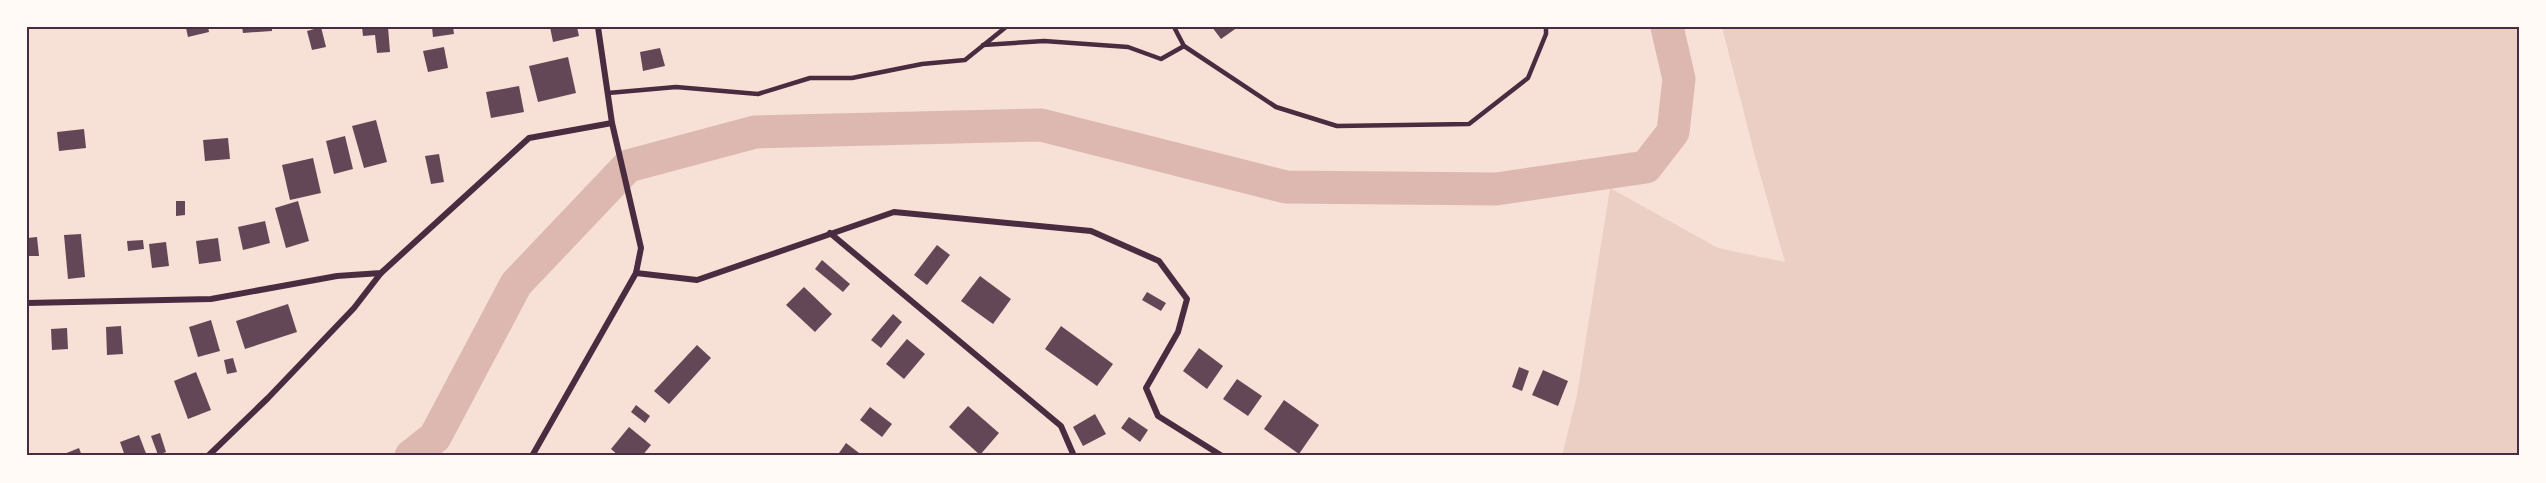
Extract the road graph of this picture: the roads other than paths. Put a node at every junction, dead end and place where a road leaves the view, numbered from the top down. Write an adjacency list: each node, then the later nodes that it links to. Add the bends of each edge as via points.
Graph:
1 (598, 27): 7 (street)
2 (1006, 27): 5 (lane)
3 (1174, 27): 6 (lane)
4 (1546, 27): 6 (lane, via 1528,78 1469,124 1336,126 1276,107)
5 (982, 45): 6 (lane, via 1044,41 1128,47 1161,59); 7 (lane, via 965,60 852,78 810,78 758,94 676,87)
6 (1184, 46)
7 (608, 93): 8 (street)
8 (612, 123): 10 (street, via 529,138); 11 (street, via 641,248)
9 (830, 233): 11 (street, via 697,280); 15 (street, via 1062,426); 16 (street, via 894,212 1091,231 1159,261 1187,299 1178,332 1146,388 1158,416)
10 (381, 273): 12 (street, via 337,276 211,299); 13 (street, via 354,308)
11 (636, 273): 14 (street)
12 (27, 303)
13 (208, 456)
14 (532, 456)
15 (1074, 456)
16 (1222, 456)

